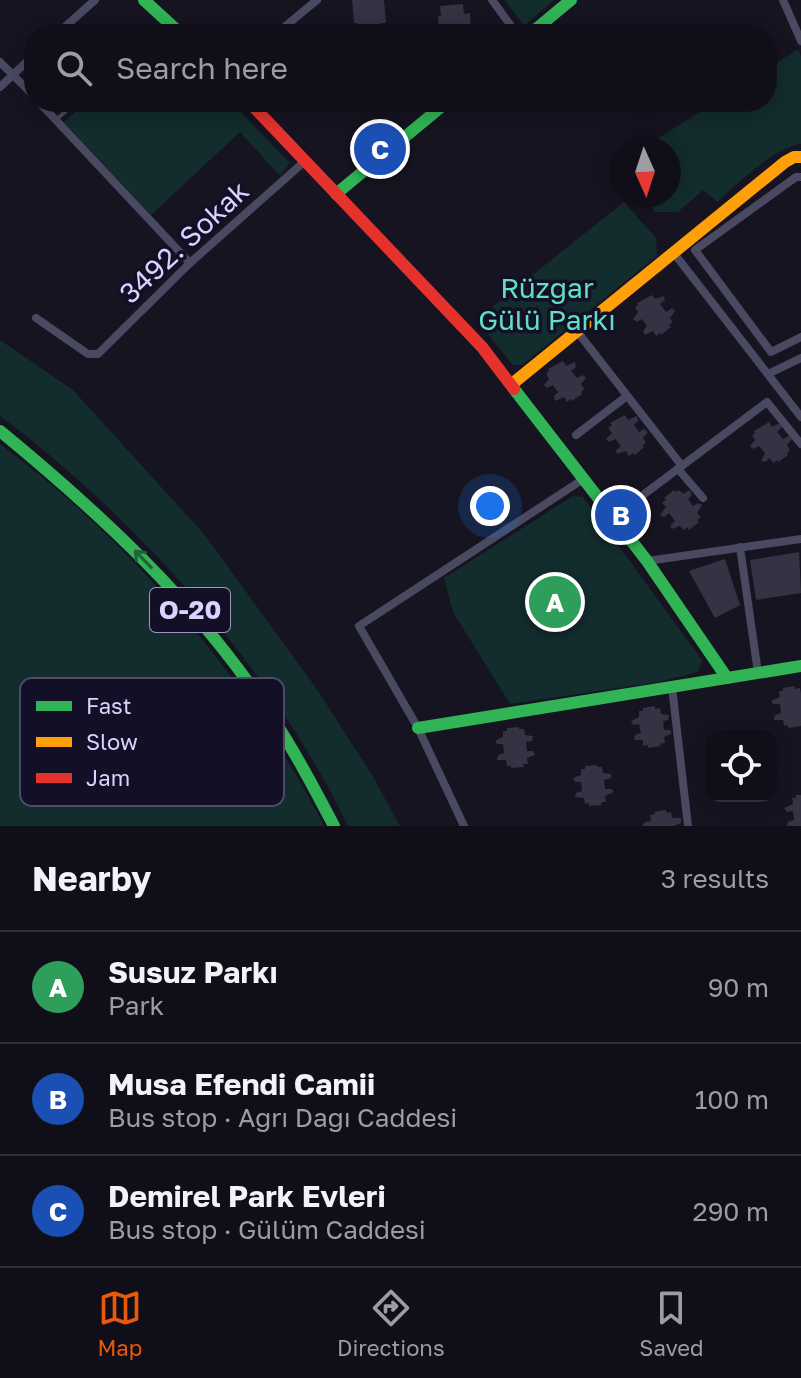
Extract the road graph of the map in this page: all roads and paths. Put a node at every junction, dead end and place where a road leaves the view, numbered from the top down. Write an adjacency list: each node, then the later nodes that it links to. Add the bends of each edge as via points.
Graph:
1 (95, 0): 8 (street)
2 (144, 0): 7 (main road)
3 (317, 0): 11 (street)
4 (492, 0): 12 (street)
5 (571, 0): 13 (main road)
6 (783, 0): 14 (street)
7 (167, 21): 9 (lane); 10 (main road)
8 (68, 24)
9 (164, 24)
10 (170, 24)
11 (288, 24)
12 (510, 24)
13 (542, 24)
14 (801, 41)
15 (0, 62): 17 (street)
16 (24, 64): 17 (street)
17 (13, 74): 18 (street); 19 (street)
18 (24, 86)
19 (0, 87)
20 (48, 112): 24 (street)
21 (65, 112): 24 (lane)
22 (258, 112): 26 (main road)
23 (435, 112): 28 (main road)
24 (56, 120): 30 (street)
25 (801, 157): 29 (main road, via 785,162)
26 (305, 161): 28 (main road); 30 (street, 3492. Sokak)
27 (801, 177): 33 (street, via 695,250 771,352)
28 (336, 194): 36 (main road)
29 (673, 252): 32 (main road); 35 (street)
30 (190, 263): 31 (street, 3492. Sokak, via 94,356)
31 (36, 318)
32 (576, 330): 36 (main road); 37 (street)
33 (801, 337)
34 (801, 358): 35 (street)
35 (768, 374): 38 (street)
36 (512, 384): 43 (main road)
37 (627, 396): 40 (street); 42 (street)
38 (801, 417)
39 (0, 431): 51 (main road, O-20, one-way to 39, via 192,613 112,527)
40 (576, 435)
41 (801, 444): 42 (street, via 767,402)
42 (680, 467): 44 (street); 45 (street)
43 (585, 478): 48 (main road); 54 (street, via 359,626)
44 (703, 498)
45 (631, 504)
46 (801, 539): 47 (street)
47 (740, 547): 48 (street); 50 (street)
48 (647, 561): 52 (main road)
49 (801, 666): 50 (main road)
50 (758, 673): 52 (main road)
51 (242, 678)
52 (727, 678): 53 (main road)
53 (672, 687): 54 (main road); 58 (street)
54 (418, 728): 57 (street)
55 (284, 739): 56 (main road, O-20, one-way to 55)
56 (334, 826)
57 (464, 826)
58 (688, 826)

